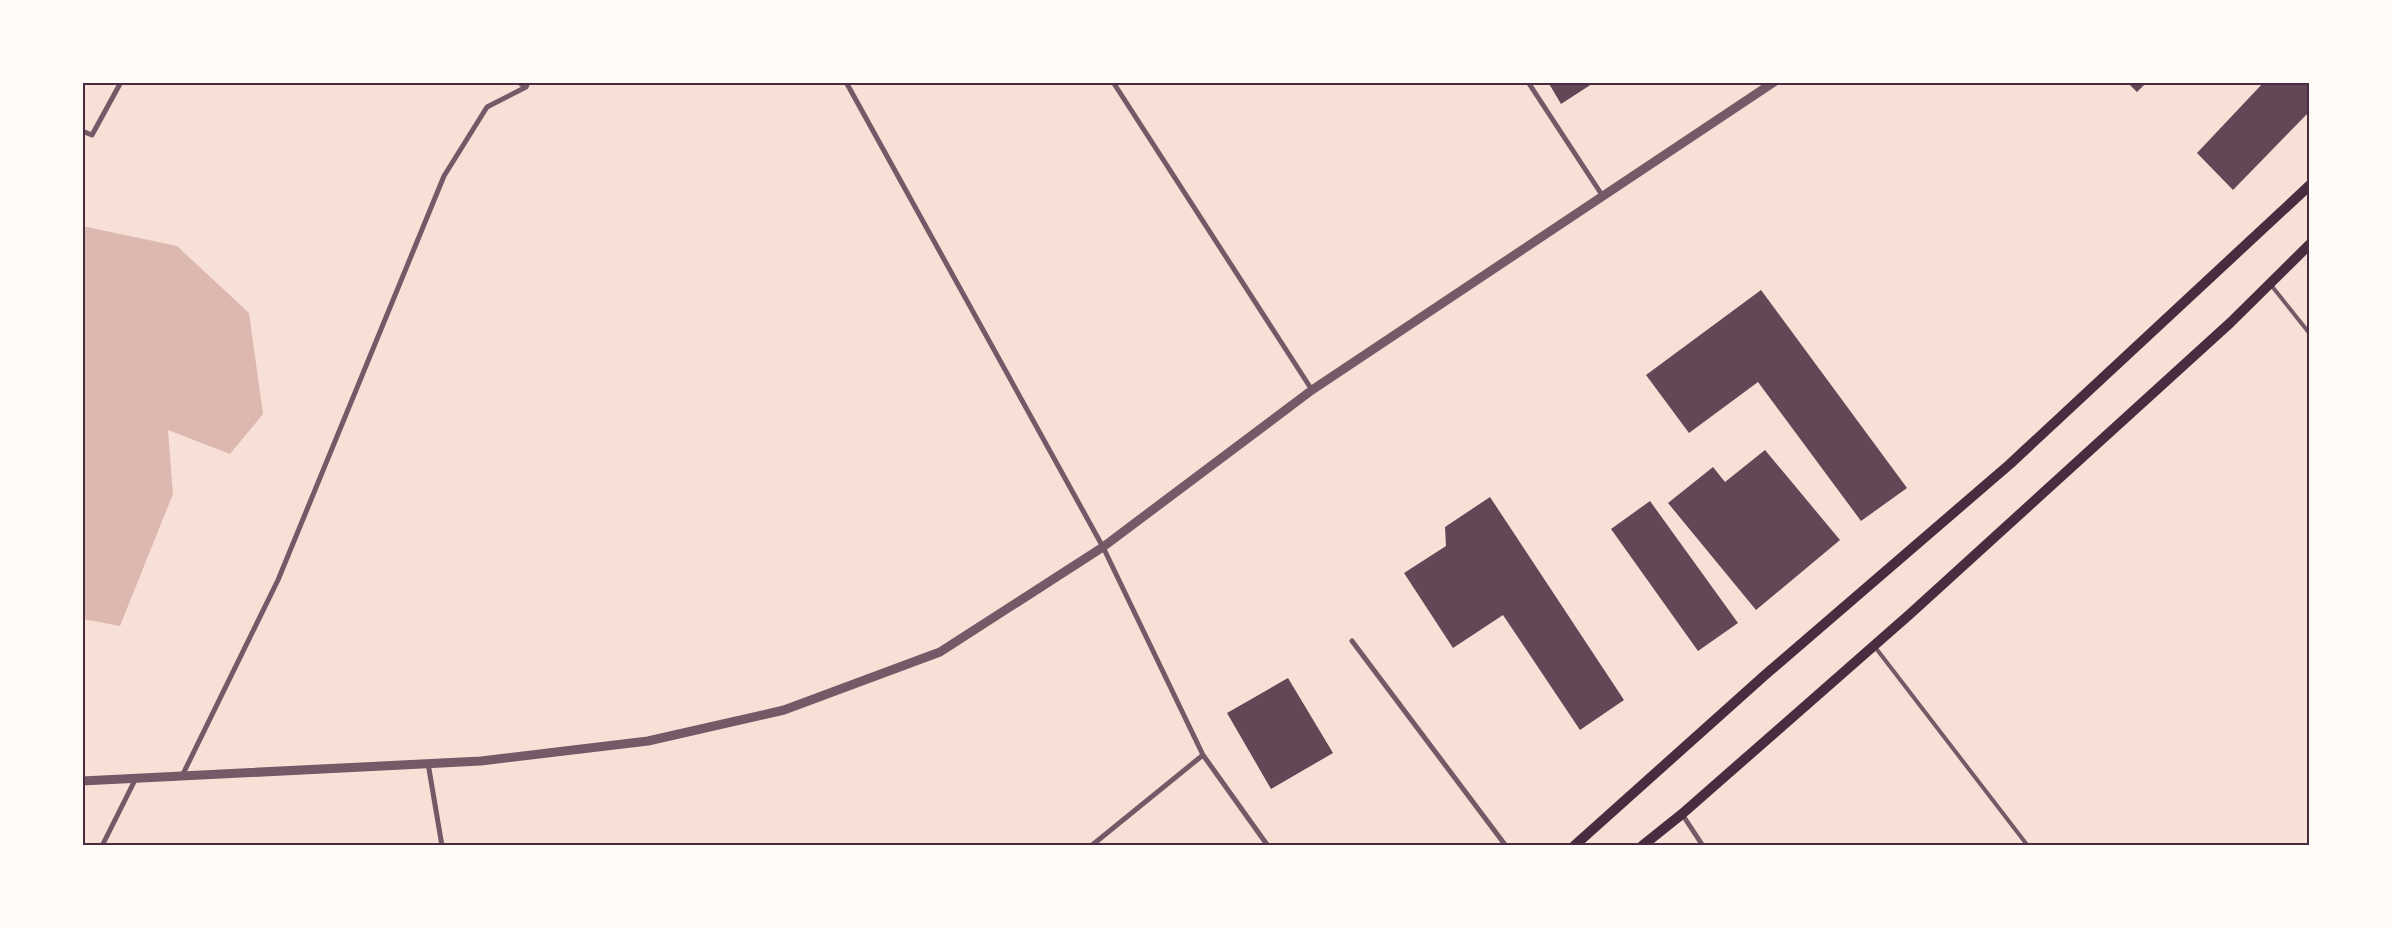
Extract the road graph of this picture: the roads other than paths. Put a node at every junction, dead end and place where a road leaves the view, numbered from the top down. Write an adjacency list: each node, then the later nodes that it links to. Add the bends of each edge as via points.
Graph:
1 (121, 82): 8 (street, via 92,135)
2 (518, 82): 7 (street)
3 (846, 82): 15 (street)
4 (1113, 82): 14 (street)
5 (1528, 82): 10 (street)
6 (1774, 82): 10 (street)
7 (527, 84): 20 (street, via 487,107 444,176 278,580)
8 (82, 131)
9 (2310, 185): 29 (main road, via 2010,464 1765,675)
10 (1602, 195): 14 (street)
11 (2310, 244): 12 (main road)
12 (2269, 284): 13 (lane); 17 (main road)
13 (2310, 334)
14 (1312, 390): 15 (street)
15 (1103, 547): 18 (street); 19 (street, via 940,652 784,710 648,741 481,761)
16 (1352, 641): 28 (street)
17 (1874, 646): 23 (main road); 32 (lane)
18 (1203, 755): 26 (street); 27 (street)
19 (428, 763): 20 (street); 25 (street)
20 (182, 776): 21 (street)
21 (134, 780): 22 (street); 24 (street)
22 (82, 781)
23 (1682, 814): 30 (main road); 31 (street)
24 (102, 846)
25 (442, 846)
26 (1092, 846)
27 (1268, 846)
28 (1506, 846)
29 (1574, 846)
30 (1642, 846)
31 (1703, 846)
32 (2028, 846)

